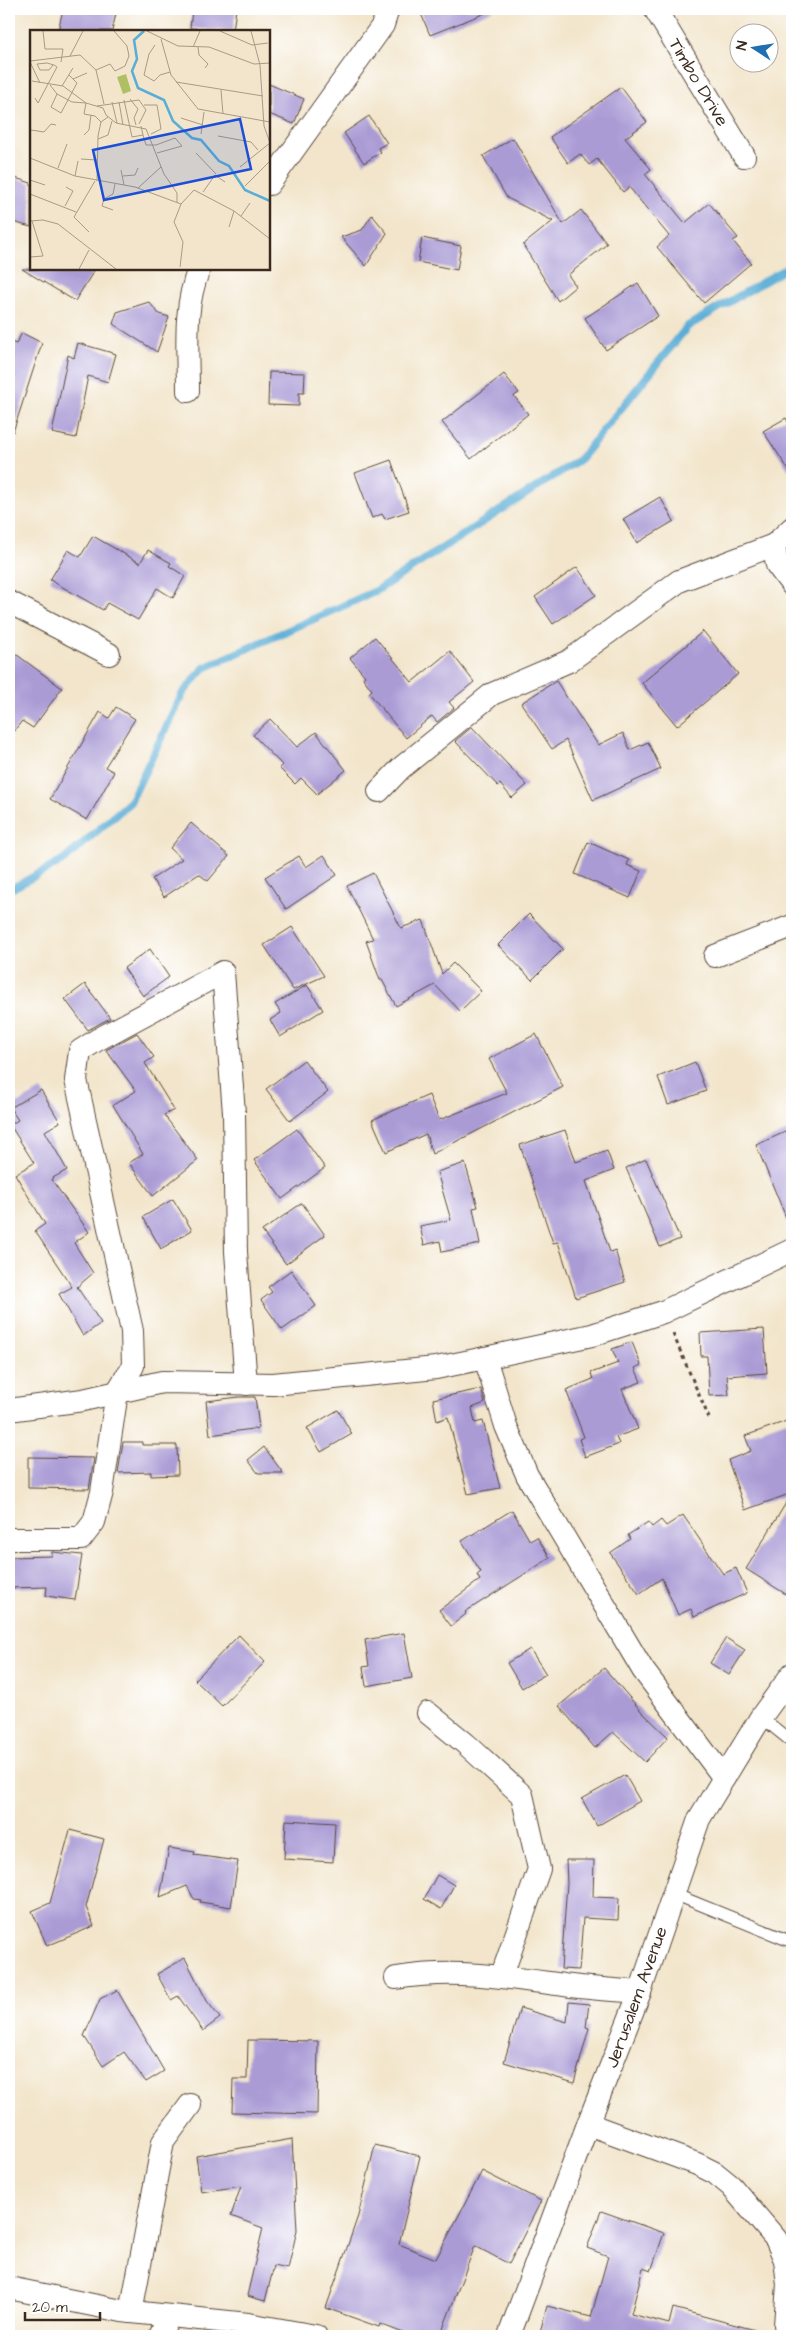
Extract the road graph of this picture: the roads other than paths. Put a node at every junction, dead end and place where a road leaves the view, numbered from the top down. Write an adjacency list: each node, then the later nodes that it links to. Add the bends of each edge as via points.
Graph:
1 (388, 9): 4 (street, via 383,25)
2 (655, 9): 3 (street, Timbo Drive)
3 (744, 156)
4 (270, 183)
5 (199, 270): 6 (street, via 187,307)
6 (188, 391)
7 (792, 528): 8 (street)
8 (774, 545): 9 (street, via 777,565); 12 (street, via 679,581 569,661 492,694 401,768)
9 (792, 585)
10 (9, 602): 11 (street)
11 (109, 654)
12 (379, 791)
13 (792, 926): 14 (street)
14 (715, 956)
15 (792, 1250): 16 (street, via 663,1312 592,1334)
16 (485, 1358): 17 (street, via 436,1368); 25 (street, via 506,1426 527,1475 643,1670)
17 (246, 1384): 18 (street, via 162,1382); 18 (street, via 236,1252 234,1113 222,972 80,1051 76,1080 132,1331 134,1366)
18 (117, 1392): 19 (street); 20 (street, via 102,1492 94,1522 81,1539)
19 (9, 1410)
20 (9, 1539)
21 (792, 1674): 23 (street, Jerusalem Avenue)
22 (428, 1713): 28 (street, via 522,1795 539,1869)
23 (761, 1717): 24 (lane); 25 (street, Jerusalem Avenue)
24 (792, 1742)
25 (724, 1778): 26 (street, Jerusalem Avenue, via 699,1819)
26 (674, 1894): 27 (lane); 30 (street, Jerusalem Avenue)
27 (792, 1942)
28 (502, 1975): 29 (street, via 422,1974); 30 (street)
29 (396, 1978)
30 (640, 1992): 32 (street, Jerusalem Avenue)
31 (190, 2105): 34 (street, via 163,2142)
32 (588, 2124): 37 (street, Jerusalem Avenue); 38 (street, via 697,2164 731,2186 776,2239 785,2260 788,2284 785,2324)
33 (9, 2288): 34 (street)
34 (131, 2312): 35 (street)
35 (164, 2327): 36 (street, via 248,2324)
36 (316, 2336)
37 (509, 2336)
38 (789, 2336)

